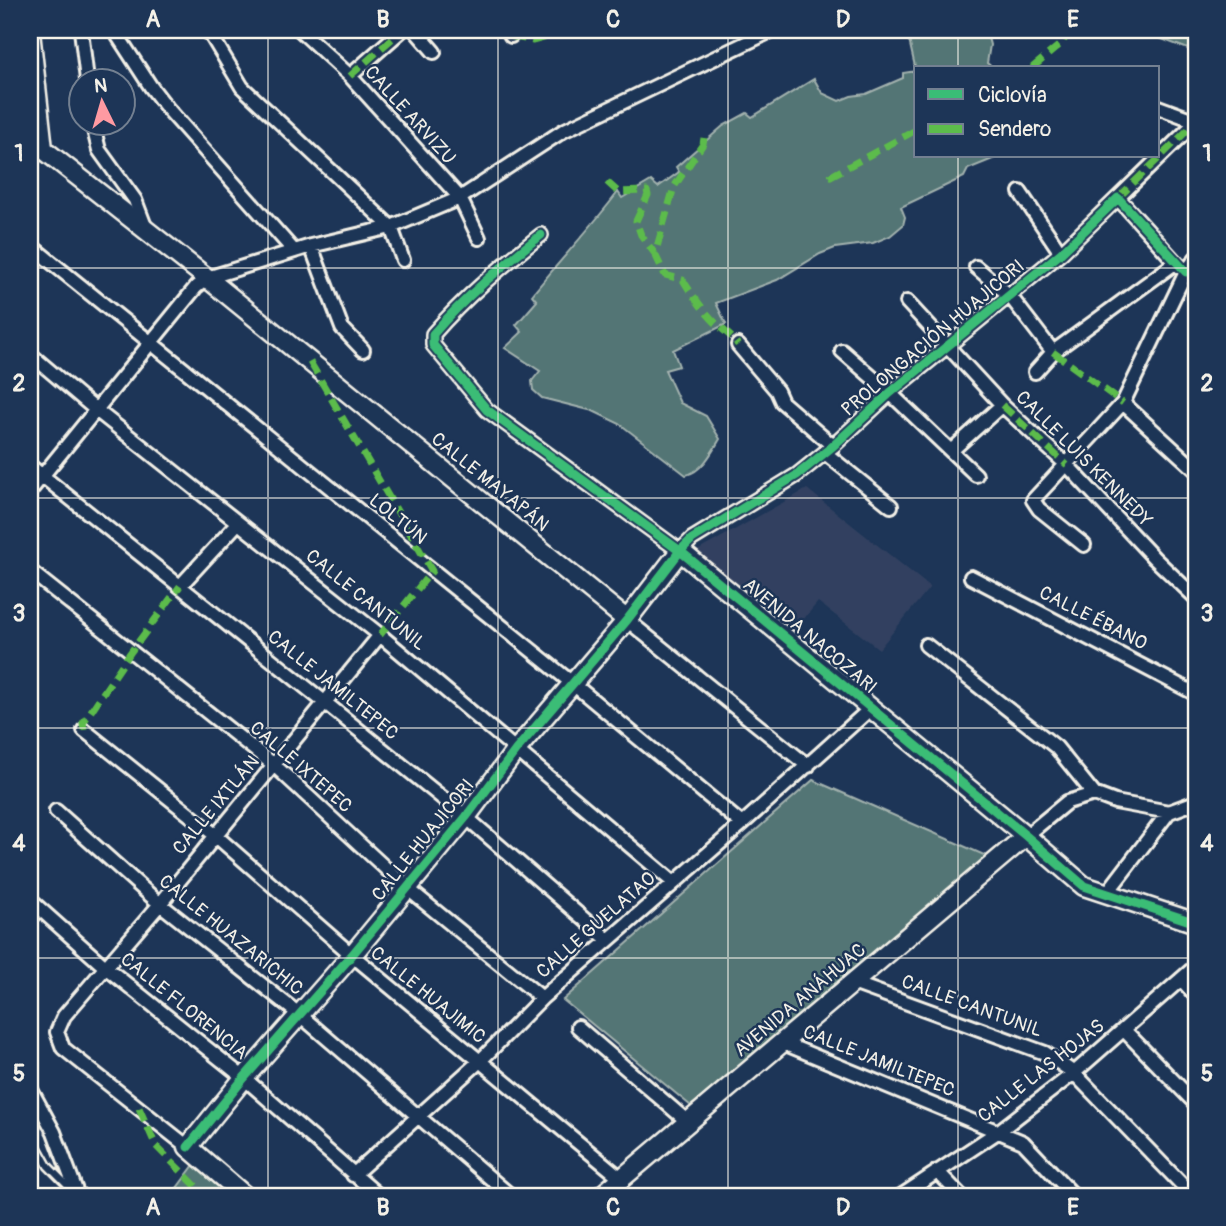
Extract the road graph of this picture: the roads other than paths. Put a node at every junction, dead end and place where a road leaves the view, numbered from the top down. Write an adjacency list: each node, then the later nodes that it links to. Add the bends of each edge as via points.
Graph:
1 (81, 30): 11 (street)
2 (114, 30): 28 (street, via 168,109)
3 (208, 30): 22 (street, via 242,87)
4 (300, 30): 12 (street, CALLE ARVIZU)
5 (402, 30): 12 (street)
6 (415, 30): 10 (street)
7 (773, 30): 20 (street, via 563,131)
8 (30, 32): 9 (street)
9 (31, 52): 16 (street)
10 (434, 52)
11 (85, 66)
12 (350, 76): 20 (street, CALLE ARVIZU)
13 (1160, 108): 14 (street)
14 (1196, 122): 17 (street, PROLONGACIÓN HUAJICORI)
15 (96, 136): 23 (street, CALLE MAYAPÁN, via 99,150 135,200)
16 (36, 154): 23 (street, CALLE MAYAPÁN)
17 (1160, 157)
18 (1159, 158): 21 (street, PROLONGACIÓN HUAJICORI)
19 (1020, 192): 29 (street)
20 (460, 198): 22 (street); 25 (street, CALLE ARVIZU)
21 (1118, 198): 29 (street, PROLONGACIÓN HUAJICORI); 32 (street)
22 (391, 227): 27 (street); 31 (street)
23 (146, 229): 35 (street, CALLE MAYAPÁN)
24 (541, 235): 61 (street, AVENIDA NACOZARI, via 456,307 433,334 433,345 487,410)
25 (480, 238)
26 (30, 245): 38 (street, LOLTÚN)
27 (311, 246): 28 (street); 41 (street, via 342,328)
28 (294, 251): 35 (street)
29 (1060, 253): 36 (street, PROLONGACIÓN HUAJICORI)
30 (1196, 258): 34 (street)
31 (403, 260)
32 (1175, 263): 34 (street); 43 (street)
33 (976, 267): 36 (street)
34 (1186, 272): 47 (street)
35 (207, 278): 38 (street); 66 (street, CALLE MAYAPÁN)
36 (1010, 296): 40 (street, PROLONGACIÓN HUAJICORI); 43 (street)
37 (907, 302): 40 (street, CALLE LUIS KENNEDY)
38 (150, 342): 49 (street); 69 (street, LOLTÚN)
39 (738, 345): 50 (street, via 782,402)
40 (947, 345): 46 (street, PROLONGACIÓN HUAJICORI); 48 (street, CALLE LUIS KENNEDY)
41 (363, 350)
42 (842, 351): 46 (street)
43 (1053, 352): 45 (street)
44 (30, 354): 49 (street, CALLE CANTUNIL)
45 (1035, 372)
46 (890, 393): 50 (street, PROLONGACIÓN HUAJICORI); 51 (street)
47 (1123, 403): 52 (street); 54 (street)
48 (1002, 405): 51 (street); 52 (street, CALLE LUIS KENNEDY)
49 (96, 410): 56 (street); 59 (street, CALLE CANTUNIL)
50 (829, 450): 58 (street); 61 (street, PROLONGACIÓN HUAJICORI)
51 (951, 451): 55 (street)
52 (1067, 465): 60 (street, via 1033,500); 65 (street, CALLE LUIS KENNEDY)
53 (30, 466): 56 (street, CALLE JAMILTEPEC)
54 (1196, 470)
55 (976, 475)
56 (41, 476): 57 (street); 64 (street, CALLE JAMILTEPEC)
57 (30, 491)
58 (891, 506)
59 (238, 523): 64 (street); 67 (street, CALLE CANTUNIL)
60 (1084, 545)
61 (680, 551): 66 (street, CALLE HUAJICORI); 72 (street, AVENIDA NACOZARI)
62 (30, 571): 75 (street, CALLE IXTEPEC)
63 (971, 577): 70 (street, CALLE ÉBANO)
64 (180, 586): 71 (street, CALLE JAMILTEPEC)
65 (1196, 598)
66 (627, 620): 69 (street, CALLE HUAJICORI); 76 (street, CALLE MAYAPÁN)
67 (380, 635): 71 (street, CALLE IXTLÁN); 74 (street, CALLE CANTUNIL)
68 (926, 645): 77 (street, via 1056,747)
69 (572, 683): 74 (street, CALLE HUAJICORI); 82 (street, LOLTÚN)
70 (1196, 694)
71 (324, 701): 75 (street, CALLE IXTLÁN); 81 (street, CALLE JAMILTEPEC)
72 (870, 709): 76 (street, CALLE GUELATAO); 84 (street, AVENIDA NACOZARI)
73 (84, 730): 83 (street, CALLE HUAJIMIC)
74 (516, 750): 81 (street, CALLE HUAJICORI); 85 (street, CALLE CANTUNIL)
75 (274, 765): 83 (street, CALLE IXTLÁN); 86 (street, CALLE IXTEPEC)
76 (808, 766): 82 (street, CALLE GUELATAO)
77 (1094, 794): 80 (street); 84 (street, via 1067,802)
78 (1196, 802): 80 (street)
79 (56, 811): 89 (street, CALLE HUAZARICHIC)
80 (1169, 812): 87 (street)
81 (466, 817): 86 (street, CALLE HUAJICORI); 91 (street, CALLE JAMILTEPEC)
82 (742, 824): 85 (street, CALLE GUELATAO)
83 (215, 835): 89 (street, CALLE IXTLÁN); 92 (street, CALLE HUAJIMIC)
84 (1026, 836): 87 (street, AVENIDA NACOZARI, via 1084,886); 96 (street, AVENIDA ANÁHUAC)
85 (673, 882): 91 (street, CALLE GUELATAO)
86 (407, 888): 92 (street, CALLE HUAJICORI); 98 (street, CALLE IXTEPEC)
87 (1107, 893): 90 (street, AVENIDA NACOZARI)
88 (30, 901): 94 (street, CALLE FLORENCIA)
89 (160, 904): 94 (street, CALLE IXTLÁN); 99 (street, CALLE HUAZARICHIC)
90 (1196, 922)
91 (607, 939): 98 (street, CALLE GUELATAO)
92 (352, 955): 99 (street, CALLE HUAJICORI); 103 (street, CALLE HUAJIMIC)
93 (1196, 965): 95 (street, CALLE LAS HOJAS)
94 (104, 967): 105 (street, CALLE FLORENCIA); 112 (street, CALLE IXTLÁN, via 64,1016 57,1032 63,1048)
95 (1181, 979): 97 (street); 101 (street, CALLE LAS HOJAS)
96 (853, 983): 102 (street, AVENIDA ANÁHUAC); 104 (street, CALLE CANTUNIL, via 1045,1053)
97 (1196, 996)
98 (542, 998): 103 (street, CALLE GUELATAO)
99 (300, 1015): 105 (street, CALLE HUAJICORI); 108 (street, CALLE HUAZARICHIC)
100 (578, 1027): 109 (street)
101 (1124, 1030): 104 (street, CALLE LAS HOJAS); 107 (street)
102 (783, 1043): 109 (street, AVENIDA ANÁHUAC); 110 (street, CALLE JAMILTEPEC)
103 (481, 1060): 108 (street, CALLE GUELATAO); 115 (street, CALLE HUAJIMIC)
104 (1074, 1073): 110 (street, CALLE LAS HOJAS); 124 (street, CALLE CANTUNIL)
105 (244, 1078): 112 (street, CALLE HUAJICORI); 114 (street, CALLE FLORENCIA)
106 (30, 1088): 116 (street, via 54,1132)
107 (1196, 1104)
108 (418, 1117): 114 (street, CALLE GUELATAO); 119 (street, CALLE HUAZARICHIC)
109 (688, 1122): 115 (street, AVENIDA ANÁHUAC)
110 (999, 1131): 113 (street, CALLE LAS HOJAS); 123 (street, CALLE JAMILTEPEC, via 1023,1142)
111 (30, 1134): 116 (lane, via 48,1166)
112 (188, 1147): 117 (street)
113 (937, 1171): 121 (street, CALLE LAS HOJAS); 122 (street)
114 (353, 1175): 118 (street, CALLE FLORENCIA)
115 (622, 1179): 120 (street, AVENIDA ANÁHUAC)
116 (78, 1196)
117 (245, 1196)
118 (379, 1196)
119 (511, 1196)
120 (601, 1196)
121 (901, 1196)
122 (961, 1196)
123 (1074, 1196)
124 (1194, 1196)

